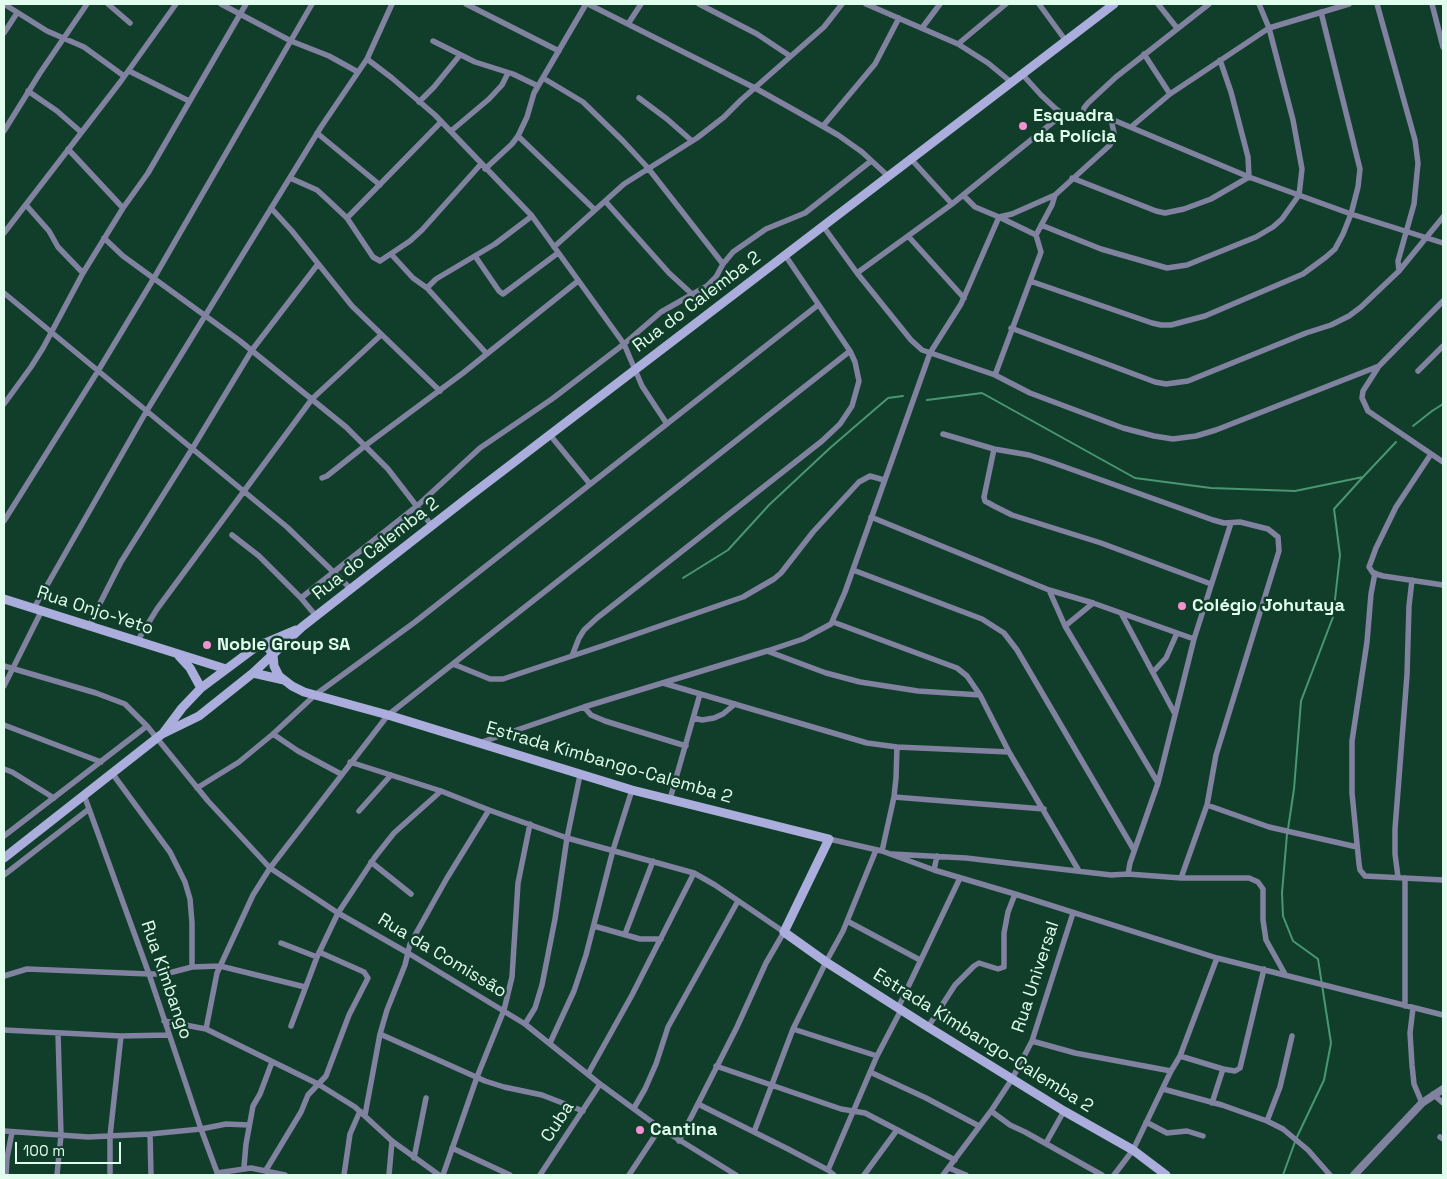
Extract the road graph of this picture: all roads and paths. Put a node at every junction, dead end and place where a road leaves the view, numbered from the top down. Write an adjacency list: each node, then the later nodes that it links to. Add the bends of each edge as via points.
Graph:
1 (4, 4): 26 (street)
2 (87, 4): 35 (street)
3 (108, 4): 29 (street)
4 (176, 4): 47 (street)
5 (221, 4): 27 (street)
6 (246, 4): 27 (street)
7 (312, 4): 37 (street)
8 (392, 4): 45 (street)
9 (466, 4): 41 (street)
10 (587, 4): 30 (street); 41 (street)
11 (641, 4): 30 (street)
12 (699, 4): 44 (street, via 757,34)
13 (842, 4): 44 (street, via 824,27)
14 (866, 4): 28 (street)
15 (940, 4): 31 (street)
16 (1006, 4): 39 (street)
17 (1039, 4): 36 (street)
18 (1114, 4): 36 (main road, Rua do Calemba 2)
19 (1158, 4): 32 (street)
20 (1209, 4): 32 (street)
21 (1259, 4): 33 (street)
22 (1348, 4): 25 (street)
23 (1377, 4): 100 (street, via 1415,140 1417,181)
24 (1432, 4): 40 (street)
25 (1321, 12): 33 (street); 93 (street, via 1360,169)
26 (17, 13): 34 (street); 35 (street)
27 (240, 14): 37 (street); 59 (street)
28 (899, 18): 31 (street); 65 (street, via 875,64)
29 (130, 23)
30 (628, 24): 55 (street)
31 (922, 28): 39 (street)
32 (1177, 28): 42 (street)
33 (1269, 28): 46 (street); 86 (street, via 1302,169)
34 (4, 33)
35 (64, 38): 51 (street, via 84,47); 56 (street)
36 (1066, 40): 50 (main road, Rua do Calemba 2)
37 (291, 41): 48 (street); 117 (street)
38 (433, 41): 43 (street)
39 (958, 44): 53 (street)
40 (1443, 47)
41 (559, 51): 52 (street)
42 (1144, 54): 57 (street); 61 (street, via 1088,103)
43 (460, 55): 49 (street); 60 (street)
44 (790, 56): 55 (street)
45 (367, 59): 48 (street); 60 (street)
46 (1220, 60): 57 (street); 80 (street, via 1246,149)
47 (129, 71): 51 (street); 59 (street)
48 (358, 72): 70 (street)
49 (508, 73): 54 (street); 69 (street, via 489,100)
50 (1022, 74): 53 (main road, Rua do Calemba 2); 62 (street)
51 (124, 76): 68 (street)
52 (543, 78): 54 (street); 77 (street, via 583,102)
53 (1011, 82): 74 (main road, Rua do Calemba 2)
54 (538, 86): 71 (street)
55 (755, 88): 65 (street); 72 (street)
56 (28, 90): 67 (street); 68 (street)
57 (1170, 94): 66 (street)
58 (639, 98): 72 (street)
59 (189, 101): 90 (street, via 148,173)
60 (419, 102): 64 (street)
61 (1083, 113): 62 (street); 63 (street)
62 (1064, 114): 84 (street)
63 (1111, 119): 66 (street); 82 (street, via 1114,133 1110,144)
64 (441, 122): 69 (street); 83 (street)
65 (823, 126): 75 (street)
66 (1131, 127): 80 (street)
67 (4, 131)
68 (81, 132): 73 (street)
69 (451, 132): 76 (street)
70 (317, 133): 81 (street); 83 (street)
71 (518, 136): 78 (street); 92 (street)
72 (692, 141): 77 (street)
73 (68, 149): 89 (street); 90 (street)
74 (911, 159): 79 (main road, Rua do Calemba 2); 88 (street)
75 (871, 161): 79 (street); 113 (street, via 805,213 755,236)
76 (481, 164): 78 (street); 109 (street, via 422,230)
77 (648, 168): 87 (street); 113 (street)
78 (485, 169): 94 (street)
79 (888, 176): 99 (main road, Rua do Calemba 2)
80 (1249, 177): 82 (street, via 1211,199 1165,212); 86 (street)
81 (290, 178): 91 (street); 97 (street, via 318,190)
82 (1072, 178): 85 (street)
83 (380, 184): 97 (street)
84 (963, 195): 88 (street); 95 (street, via 976,207)
85 (1055, 195): 95 (street); 98 (street)
86 (1298, 195): 93 (street); 98 (street, via 1273,227 1256,237 1176,267 1158,266 1101,249)
87 (605, 201): 92 (street); 122 (street)
88 (952, 204): 103 (street)
89 (26, 205): 101 (street); 115 (street)
90 (123, 208): 104 (street)
91 (271, 208): 112 (street); 126 (street)
92 (595, 210): 107 (street)
93 (1351, 214): 100 (street); 119 (street, via 1335,249 1315,267 1187,322 1152,323)
94 (532, 216): 107 (street); 111 (street)
95 (999, 217): 102 (street); 123 (street)
96 (1443, 217): 105 (street)
97 (346, 218): 109 (street, via 374,258 380,261)
98 (1042, 225): 102 (street)
99 (823, 226): 110 (main road, Rua do Calemba 2); 116 (street)
100 (1407, 232): 105 (street); 114 (street, via 1398,261)
101 (4, 233)
102 (1036, 234): 119 (street, via 1041,252)
103 (908, 236): 116 (street); 123 (street)
104 (104, 238): 115 (street); 117 (street)
105 (1426, 238): 106 (street); 114 (street)
106 (1443, 243)
107 (554, 247): 108 (street)
108 (558, 253): 111 (street, via 504,294); 118 (street)
109 (391, 254): 120 (street)
110 (785, 255): 125 (street); 137 (main road, Rua do Calemba 2)
111 (475, 256): 120 (street)
112 (318, 264): 129 (street); 132 (street)
113 (723, 264): 122 (street, via 716,277)
114 (1399, 271): 127 (street, via 1349,316 1201,377 1178,383 1155,382)
115 (83, 273): 128 (street)
116 (857, 273): 134 (street, via 911,340)
117 (154, 278): 126 (street); 138 (street)
118 (578, 281): 130 (street); 135 (street)
119 (1030, 281): 127 (street)
120 (426, 288): 135 (street)
121 (4, 293): 128 (street)
122 (692, 295): 130 (street, via 661,312)
123 (964, 298): 134 (street)
124 (1443, 301): 136 (street)
125 (818, 305): 133 (street); 145 (street)
126 (205, 316): 132 (street); 144 (street)
127 (1011, 328): 140 (street)
128 (51, 331): 138 (street); 143 (street, via 31,367)
129 (381, 335): 141 (street); 142 (street)
130 (624, 344): 137 (street); 157 (street, via 480,448)
131 (1443, 346): 139 (street)
132 (252, 350): 142 (street); 149 (street)
133 (850, 352): 188 (street, via 859,381 852,406 840,424 597,618 584,630); 189 (street)
134 (930, 353): 140 (street); 154 (street)
135 (487, 354): 141 (street)
136 (1379, 366): 140 (street, via 1216,430 1173,439 1123,428); 151 (street, via 1363,392 1365,407)
137 (636, 369): 145 (street, via 642,386); 147 (main road, Rua do Calemba 2)
138 (98, 371): 144 (street); 159 (street)
139 (1418, 371)
140 (995, 375)
141 (440, 390): 148 (street)
142 (312, 399): 148 (street); 156 (street)
143 (4, 404)
144 (146, 412): 149 (street); 174 (street)
145 (668, 424): 155 (street)
146 (943, 434): 150 (street)
147 (550, 435): 155 (street); 161 (main road, Rua do Calemba 2)
148 (366, 445): 153 (street); 157 (street)
149 (192, 449): 156 (street); 178 (street, via 121,562)
150 (994, 449): 160 (street, via 1029,455 1213,520); 167 (street, via 984,497 987,502 1012,515 1077,535)
151 (1431, 454): 152 (street); 165 (street, via 1396,507 1376,548 1369,567)
152 (1443, 462)
153 (322, 478)
154 (884, 480): 158 (street); 188 (street, via 870,476 859,482 781,573 763,586 731,602)
155 (590, 484): 200 (street)
156 (243, 491): 164 (street); 183 (street, via 156,609)
157 (417, 506): 161 (street); 164 (street)
158 (871, 517): 163 (street); 170 (street)
159 (4, 521)
160 (1231, 523): 167 (street); 232 (street, via 1268,529 1280,541 1216,755)
161 (432, 526): 169 (main road, Rua do Calemba 2)
162 (232, 534): 171 (street, via 260,556)
163 (853, 570): 177 (street); 244 (street, via 982,619 1009,638)
164 (334, 572): 169 (street); 171 (street)
165 (1375, 574): 166 (street); 241 (street, via 1352,742)
166 (1412, 580): 168 (street); 256 (street, via 1394,829)
167 (1210, 584): 182 (street)
168 (1443, 585)
169 (351, 589): 176 (main road, Rua do Calemba 2)
170 (1049, 590): 173 (street); 179 (street)
171 (302, 598): 176 (street)
172 (4, 600): 174 (main road, Rua Onjo-Yeto)
173 (1093, 603): 175 (street); 179 (street)
174 (38, 609): 178 (main road, Rua Onjo-Yeto); 191 (street)
175 (1122, 613): 181 (street); 193 (street)
176 (316, 616): 180 (main road, Rua do Calemba 2)
177 (833, 622): 185 (street, via 824,630); 201 (street, via 957,668 968,676)
178 (90, 626): 183 (main road, Rua Onjo-Yeto)
179 (1065, 626): 224 (street)
180 (302, 628): 184 (main road, Rua do Calemba 2); 186 (main road, Rua do Calemba 2)
181 (1177, 633): 182 (street); 193 (street, via 1166,658)
182 (1194, 639): 205 (street)
183 (138, 640): 187 (main road, Rua Onjo-Yeto)
184 (264, 643): 186 (main road); 192 (main road, Rua do Calemba 2)
185 (767, 651): 196 (street); 201 (street, via 860,682 918,691)
186 (273, 654): 194 (main road, Rua do Calemba 2); 195 (main road, via 277,673)
187 (177, 655): 192 (main road, Rua Onjo-Yeto); 198 (main road, via 190,668)
188 (572, 656): 189 (street, via 497,679)
189 (453, 664): 206 (street)
190 (4, 666): 191 (street, Rua da Comissão)
191 (13, 668): 197 (street); 210 (street, Rua da Comissão, via 125,704)
192 (226, 670): 198 (main road, Rua do Calemba 2)
193 (1153, 672): 205 (street)
194 (253, 673): 195 (main road, Estrada Kimbango-Calemba 2); 207 (main road, Rua do Calemba 2)
195 (284, 680): 200 (main road, Estrada Kimbango-Calemba 2)
196 (663, 683): 199 (street); 204 (street)
197 (4, 686)
198 (201, 688): 202 (main road, Rua do Calemba 2)
199 (700, 694): 203 (street); 208 (street)
200 (315, 695): 206 (main road, Estrada Kimbango-Calemba 2); 211 (street)
201 (980, 695): 216 (street)
202 (186, 702): 207 (main road); 212 (main road, Rua do Calemba 2)
203 (735, 704): 208 (street, via 714,718); 215 (street, via 867,743)
204 (584, 707): 213 (street); 214 (street, via 591,715 605,721)
205 (1175, 714): 224 (street)
206 (388, 715): 213 (main road, Estrada Kimbango-Calemba 2); 218 (street)
207 (199, 716): 212 (main road, Rua do Calemba 2)
208 (694, 718): 214 (street)
209 (4, 725): 217 (street)
210 (147, 726): 212 (street, Rua da Comissão); 217 (street)
211 (273, 734): 221 (street); 225 (street, via 239,762)
212 (159, 737): 220 (main road, Rua do Calemba 2); 225 (street, Rua da Comissão)
213 (477, 743): 223 (main road, Estrada Kimbango-Calemba 2)
214 (686, 746): 231 (street)
215 (897, 747): 216 (street); 229 (street)
216 (1009, 752): 234 (street)
217 (101, 762): 230 (street)
218 (350, 762): 221 (street); 222 (street, Estrada Kimbango-Calemba 2)
219 (4, 769): 230 (street)
220 (112, 774): 228 (main road, Rua do Calemba 2); 278 (street, via 170,852 185,882 192,923)
221 (341, 774): 250 (street)
222 (391, 775): 227 (street, Estrada Kimbango-Calemba 2); 236 (street)
223 (580, 775): 226 (main road, Estrada Kimbango-Calemba 2); 239 (street)
224 (1158, 783): 244 (street)
225 (197, 788): 250 (street, Rua da Comissão)
226 (632, 790): 231 (main road, Estrada Kimbango-Calemba 2); 242 (street)
227 (441, 791): 235 (street, Estrada Kimbango-Calemba 2); 249 (street, via 394,834)
228 (84, 795): 233 (street, Rua Kimbango); 247 (main road, Rua do Calemba 2)
229 (894, 797): 234 (street); 243 (street)
230 (54, 798): 238 (street)
231 (670, 799): 240 (main road, Estrada Kimbango-Calemba 2)
232 (1207, 805): 241 (street, via 1269,827); 258 (street)
233 (89, 809): 255 (street); 280 (street, Rua Kimbango)
234 (1044, 809): 252 (street)
235 (489, 810): 237 (street, Estrada Kimbango-Calemba 2); 272 (street, via 410,944)
236 (359, 811)
237 (530, 824): 239 (street, Estrada Kimbango-Calemba 2); 287 (street, via 518,883 512,977)
238 (4, 836)
239 (567, 838): 242 (street, Estrada Kimbango-Calemba 2); 290 (street, via 542,985 535,1008)
240 (829, 839): 243 (street); 268 (main road)
241 (1357, 847): 256 (street, via 1360,870 1365,876)
242 (613, 850): 248 (street, Estrada Kimbango-Calemba 2); 267 (street)
243 (879, 850): 245 (street); 266 (street)
244 (1134, 850): 254 (street)
245 (890, 854): 246 (street); 251 (street)
246 (937, 856): 251 (street); 252 (street)
247 (4, 858)
248 (653, 861): 253 (street, Estrada Kimbango-Calemba 2); 269 (street)
249 (372, 862): 261 (street); 265 (street)
250 (270, 868): 265 (street, Rua da Comissão); 277 (street)
251 (934, 870): 257 (street)
252 (1079, 871): 254 (street)
253 (694, 874): 263 (street, Estrada Kimbango-Calemba 2); 270 (street)
254 (1128, 874): 258 (street)
255 (4, 875)
256 (1398, 877): 259 (street)
257 (960, 878): 262 (street); 275 (street)
258 (1181, 878): 281 (street, via 1249,878 1258,882 1263,889 1266,940)
259 (1405, 878): 260 (street); 284 (street)
260 (1443, 880)
261 (410, 894)
262 (1015, 894): 264 (street); 292 (street, via 1004,933 1004,967 974,966 955,986)
263 (738, 900): 268 (street, Estrada Kimbango-Calemba 2); 324 (street, via 668,1027 656,1064)
264 (1073, 912): 274 (street); 301 (street, Rua Universal)
265 (338, 913): 272 (street, Rua da Comissão); 273 (street)
266 (847, 921): 275 (street); 276 (street)
267 (594, 926): 269 (street); 302 (street, via 574,991)
268 (784, 932): 276 (main road, Estrada Kimbango-Calemba 2); 306 (street)
269 (625, 934): 270 (street)
270 (661, 940): 310 (street)
271 (281, 943): 273 (street)
272 (408, 953): 287 (street, Rua da Comissão); 297 (street)
273 (318, 954): 283 (street); 313 (street, via 368,976 326,1076)
274 (1217, 958): 279 (street); 304 (street)
275 (920, 960): 286 (street)
276 (826, 962): 286 (main road, Estrada Kimbango-Calemba 2); 295 (street)
277 (220, 966): 278 (street); 283 (street); 293 (street)
278 (192, 967): 280 (street, via 165,974)
279 (1264, 969): 281 (street); 307 (street, via 1242,1065 1235,1071)
280 (149, 974): 282 (street, via 27,969); 289 (street, Rua Kimbango)
281 (1285, 974): 284 (street)
282 (4, 976)
283 (305, 987): 291 (street)
284 (1405, 1006): 285 (street)
285 (1413, 1008): 288 (street); 322 (street, via 1410,1033 1412,1065 1414,1084)
286 (900, 1009): 292 (main road, Estrada Kimbango-Calemba 2); 303 (street)
287 (504, 1010): 290 (street, Rua da Comissão); 311 (street)
288 (1443, 1015)
289 (164, 1021): 293 (street); 298 (street, Rua Kimbango)
290 (525, 1024): 302 (street, Rua da Comissão)
291 (291, 1026)
292 (928, 1027): 312 (main road, Estrada Kimbango-Calemba 2)
293 (206, 1029): 305 (street)
294 (4, 1030): 296 (street)
295 (793, 1030): 303 (street); 315 (street)
296 (58, 1033): 299 (street); 341 (street)
297 (380, 1034): 311 (street); 329 (street)
298 (169, 1035): 299 (street); 335 (street, Rua Kimbango)
299 (121, 1036): 342 (street)
300 (1292, 1036): 330 (street, via 1280,1087)
301 (1032, 1041): 308 (street); 312 (street, Rua Universal)
302 (550, 1043): 310 (street, Rua da Comissão)
303 (877, 1056): 309 (street)
304 (1180, 1056): 307 (street); 308 (street)
305 (272, 1062): 313 (street); 332 (street)
306 (716, 1066): 315 (street); 323 (street)
307 (1223, 1069): 321 (street)
308 (1170, 1071): 316 (street)
309 (870, 1072): 328 (street); 333 (street)
310 (588, 1074): 314 (street, Rua da Comissão)
311 (477, 1077): 325 (street, via 542,1095); 347 (street)
312 (1012, 1079): 326 (street, Rua Universal); 327 (main road, Estrada Kimbango-Calemba 2)
313 (318, 1084): 329 (street); 353 (street, via 308,1095)
314 (600, 1084): 324 (street, Rua da Comissão); 325 (street, Cuba)
315 (772, 1086): 328 (street); 339 (street)
316 (1162, 1089): 321 (street); 331 (street)
317 (1443, 1089): 318 (street)
318 (1433, 1094): 320 (street); 322 (street)
319 (426, 1098): 349 (street)
320 (1443, 1102)
321 (1212, 1103): 330 (street)
322 (1422, 1103): 377 (street)
323 (698, 1104): 339 (street); 345 (street)
324 (634, 1108): 334 (street, Rua da Comissão)
325 (584, 1111): 366 (street, Cuba)
326 (991, 1111): 333 (street, Rua Universal); 346 (street)
327 (1064, 1111): 346 (street); 348 (main road, Estrada Kimbango-Calemba 2)
328 (854, 1112): 336 (street, via 865,1113); 354 (street)
329 (363, 1113): 344 (street); 361 (street, via 350,1134)
330 (1267, 1121): 376 (street, via 1296,1139)
331 (1146, 1122): 343 (street, via 1166,1133 1187,1132); 348 (street)
332 (248, 1125): 335 (street, via 226,1124); 351 (street)
333 (979, 1126): 350 (street, Rua Universal)
334 (660, 1128): 345 (street, Rua da Comissão); 367 (street)
335 (201, 1129): 340 (street); 355 (street, Rua Kimbango)
336 (897, 1130): 350 (street); 370 (street)
337 (4, 1131): 338 (street)
338 (12, 1132): 341 (street); 356 (street)
339 (754, 1132): 354 (street)
340 (150, 1134): 342 (street); 359 (street)
341 (61, 1135): 342 (street); 357 (street)
342 (110, 1136): 358 (street)
343 (1203, 1136)
344 (392, 1141): 349 (street); 362 (street)
345 (679, 1141): 368 (street, Rua da Comissão)
346 (1046, 1144): 373 (street)
347 (452, 1148): 364 (street); 365 (street)
348 (1133, 1150): 374 (street); 375 (main road, Estrada Kimbango-Calemba 2)
349 (414, 1158): 363 (street)
350 (956, 1160): 352 (street, Rua Universal)
351 (244, 1168): 353 (street); 355 (street)
352 (949, 1168): 371 (street, Rua Universal); 372 (street)
353 (266, 1170): 360 (street)
354 (828, 1170): 369 (street)
355 (217, 1174)
356 (6, 1175)
357 (57, 1175)
358 (110, 1175)
359 (151, 1175)
360 (285, 1175)
361 (344, 1175)
362 (389, 1175)
363 (439, 1175)
364 (443, 1175)
365 (510, 1175)
366 (540, 1175)
367 (629, 1175)
368 (736, 1175)
369 (834, 1175)
370 (864, 1175)
371 (943, 1175)
372 (966, 1175)
373 (1102, 1175)
374 (1114, 1175)
375 (1166, 1175)
376 (1330, 1175)
377 (1354, 1175)

